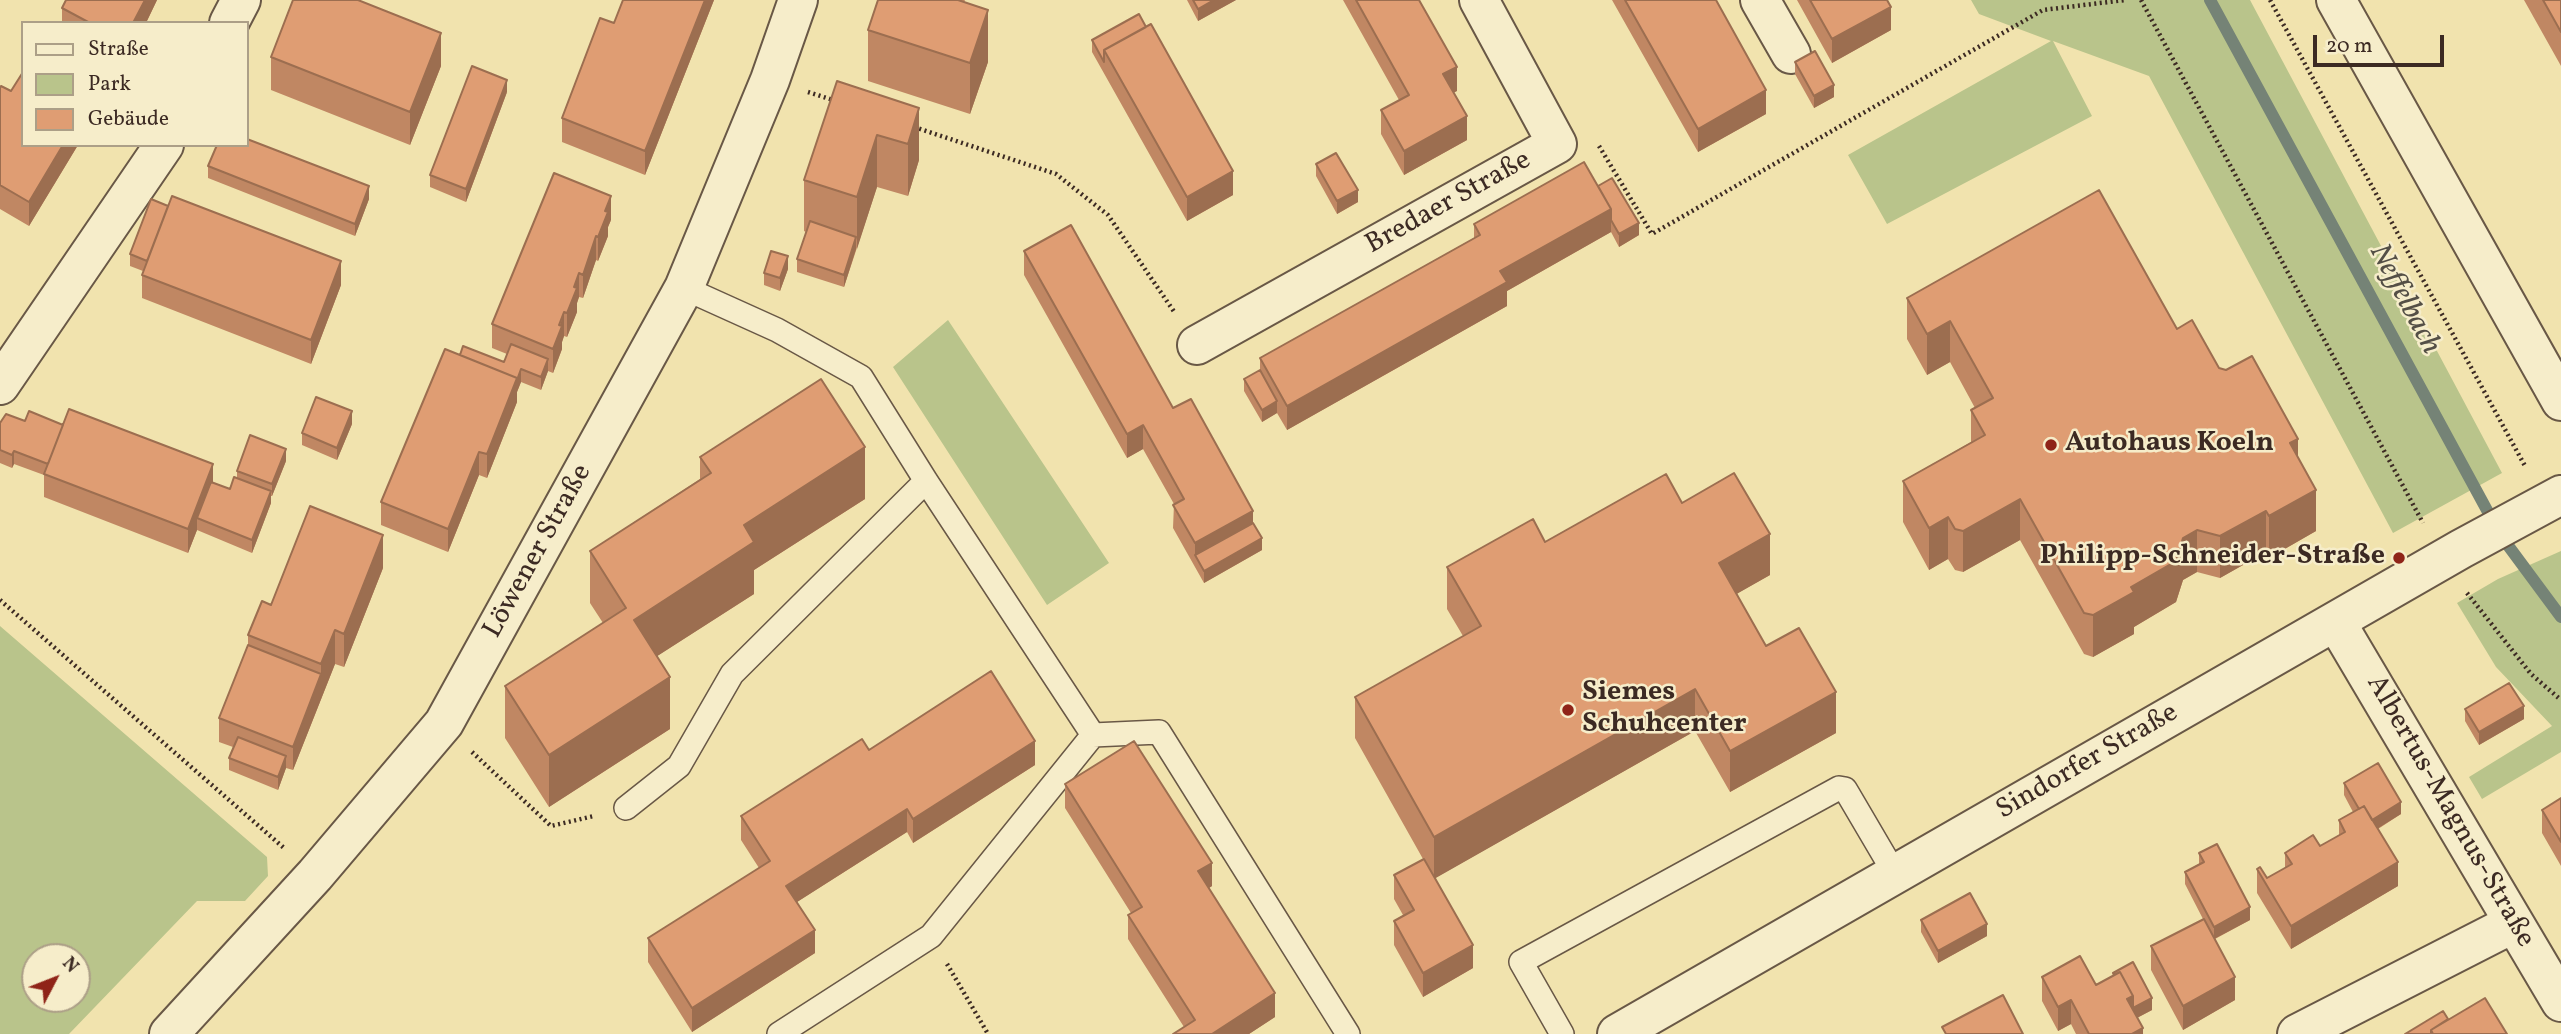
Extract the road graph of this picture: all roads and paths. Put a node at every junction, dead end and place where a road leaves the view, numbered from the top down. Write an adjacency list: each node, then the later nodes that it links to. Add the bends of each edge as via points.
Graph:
1 (241, 0): 9 (street)
2 (798, 0): 11 (street, Löwener Straße)
3 (1479, 0): 14 (street, Bredaer Straße)
4 (1760, 0): 10 (street)
5 (2125, 0): 14 (path, via 2043,10 1651,234 1596,141)
6 (2141, 0): 22 (path)
7 (2270, 0): 21 (path)
8 (2336, 0): 19 (street)
9 (230, 21)
10 (1791, 54)
11 (771, 80): 12 (path); 16 (street, Löwener Straße)
12 (848, 106)
13 (913, 127): 17 (path, via 1056,174 1108,215)
14 (1557, 144): 17 (street, Bredaer Straße)
15 (163, 147): 18 (street)
16 (684, 288): 20 (lane, via 777,330 860,377); 26 (street, Löwener Straße)
17 (1197, 345)
18 (1, 385)
19 (2561, 401)
20 (926, 481): 27 (lane); 28 (lane, via 732,674 679,766)
21 (2545, 504): 22 (street, Sindorfer Straße)
22 (2455, 564): 24 (street, Sindorfer Straße); 25 (path, via 2531,674)
23 (0, 600): 30 (path)
24 (2336, 622): 29 (street, Sindorfer Straße); 31 (street, Albertus-Magnus-Straße)
25 (2561, 700)
26 (444, 723): 28 (path, via 551,826); 30 (street, Löwener Straße)
27 (1093, 735): 32 (lane); 37 (lane, via 1159,732)
28 (626, 808)
29 (1895, 874): 38 (lane, via 1848,794 1839,788 1521,962); 39 (street, Sindorfer Straße)
30 (315, 875): 34 (street, Löwener Straße)
31 (2514, 923): 33 (street, Albertus-Magnus-Straße); 40 (street)
32 (930, 936): 35 (lane); 36 (path)
33 (2561, 1002)
34 (169, 1034)
35 (779, 1034)
36 (988, 1034)
37 (1348, 1034)
38 (1562, 1034)
39 (1617, 1034)
40 (2297, 1034)

